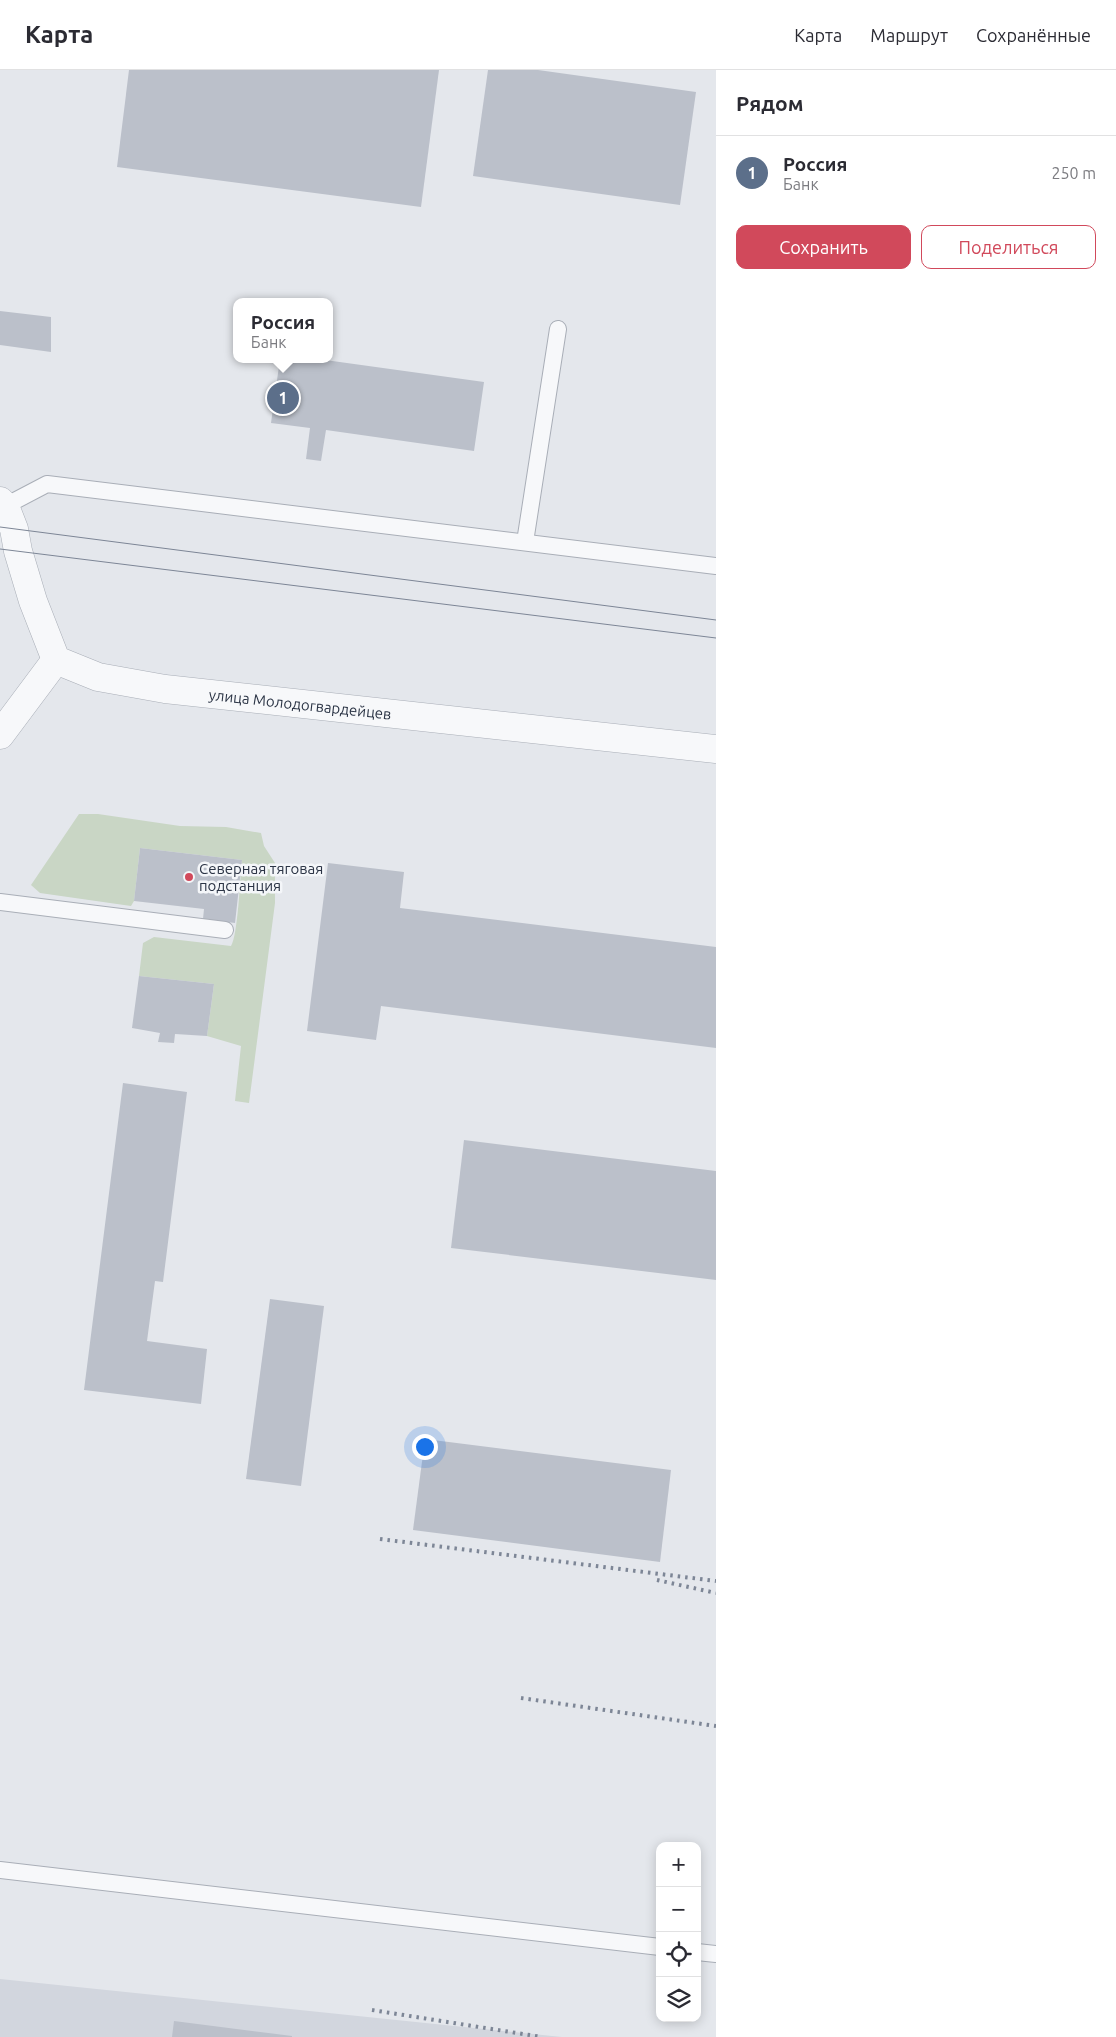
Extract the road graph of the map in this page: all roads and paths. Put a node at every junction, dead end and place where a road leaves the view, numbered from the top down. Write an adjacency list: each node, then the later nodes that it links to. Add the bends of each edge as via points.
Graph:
1 (558, 329): 3 (lane)
2 (3, 504): 3 (lane, via 47,484); 5 (street, via 14,529 33,601)
3 (525, 542): 4 (lane)
4 (716, 566)
5 (56, 660): 6 (street); 7 (street, улица Молодогвардейцев, via 98,677 165,689)
6 (0, 734)
7 (716, 749)
8 (0, 902): 9 (lane)
9 (224, 930)
10 (0, 1870): 11 (lane)
11 (656, 1947)
12 (701, 1952): 13 (lane)
13 (716, 1954)

